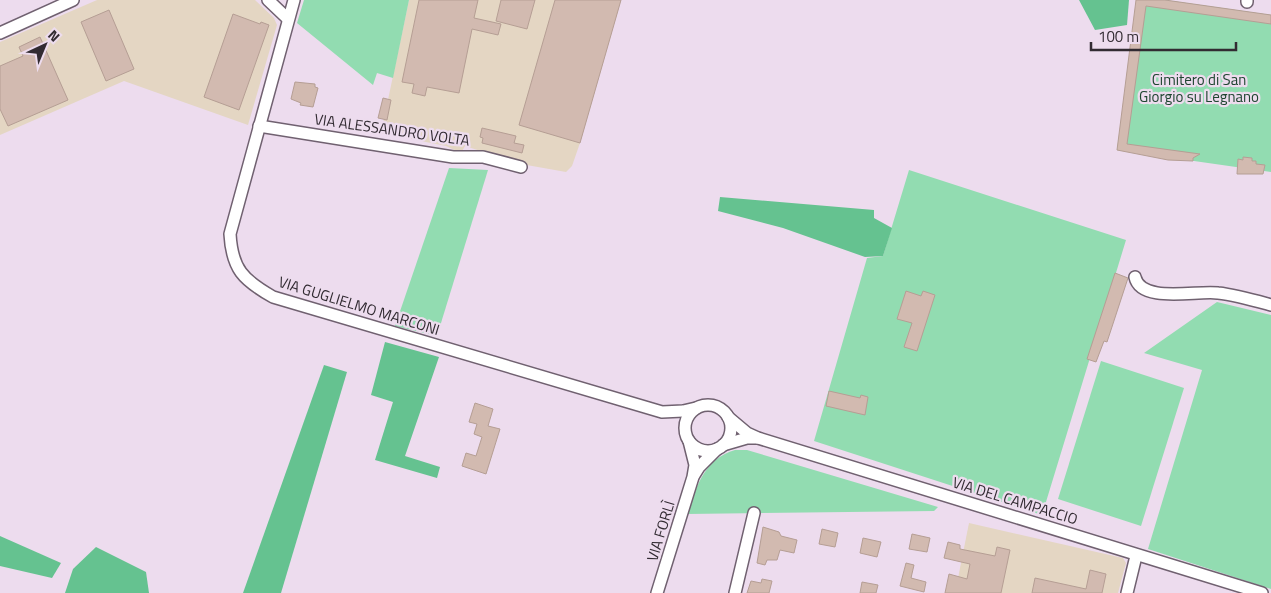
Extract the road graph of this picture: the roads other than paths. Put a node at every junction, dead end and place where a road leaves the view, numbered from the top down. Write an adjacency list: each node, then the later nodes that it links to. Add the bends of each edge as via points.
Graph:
1 (73, 0): 5 (street)
2 (268, 0): 4 (street)
3 (294, 0): 4 (street, VIA GUGLIELMO MARCONI)
4 (288, 19): 6 (street, VIA GUGLIELMO MARCONI)
5 (0, 33)
6 (259, 126): 7 (street, VIA ALESSANDRO VOLTA, via 453,157 482,157); 11 (street, VIA GUGLIELMO MARCONI, via 230,234 235,264 252,286 273,297)
7 (521, 168)
8 (1135, 277): 9 (street, via 1138,284 1153,292 1216,292)
9 (1271, 305)
10 (696, 408): 11 (street, VIA GUGLIELMO MARCONI); 12 (street, via 718,407); 13 (street, via 686,419)
11 (662, 412): 13 (street, VIA GUGLIELMO MARCONI, via 680,425)
12 (728, 417): 14 (street, VIA DEL CAMPACCIO); 15 (street, via 730,432)
13 (687, 438): 15 (street, via 702,450); 16 (street, VIA FORLÌ, via 695,465)
14 (758, 438): 15 (street, VIA DEL CAMPACCIO, via 747,438); 18 (street, VIA DEL CAMPACCIO)
15 (720, 447): 16 (street, VIA FORLÌ)
16 (693, 477): 19 (street, VIA FORLÌ)
17 (754, 513): 20 (street)
18 (1136, 556): 21 (street); 22 (street, VIA DEL CAMPACCIO)
19 (657, 593)
20 (735, 593)
21 (1127, 593)
22 (1262, 593)

